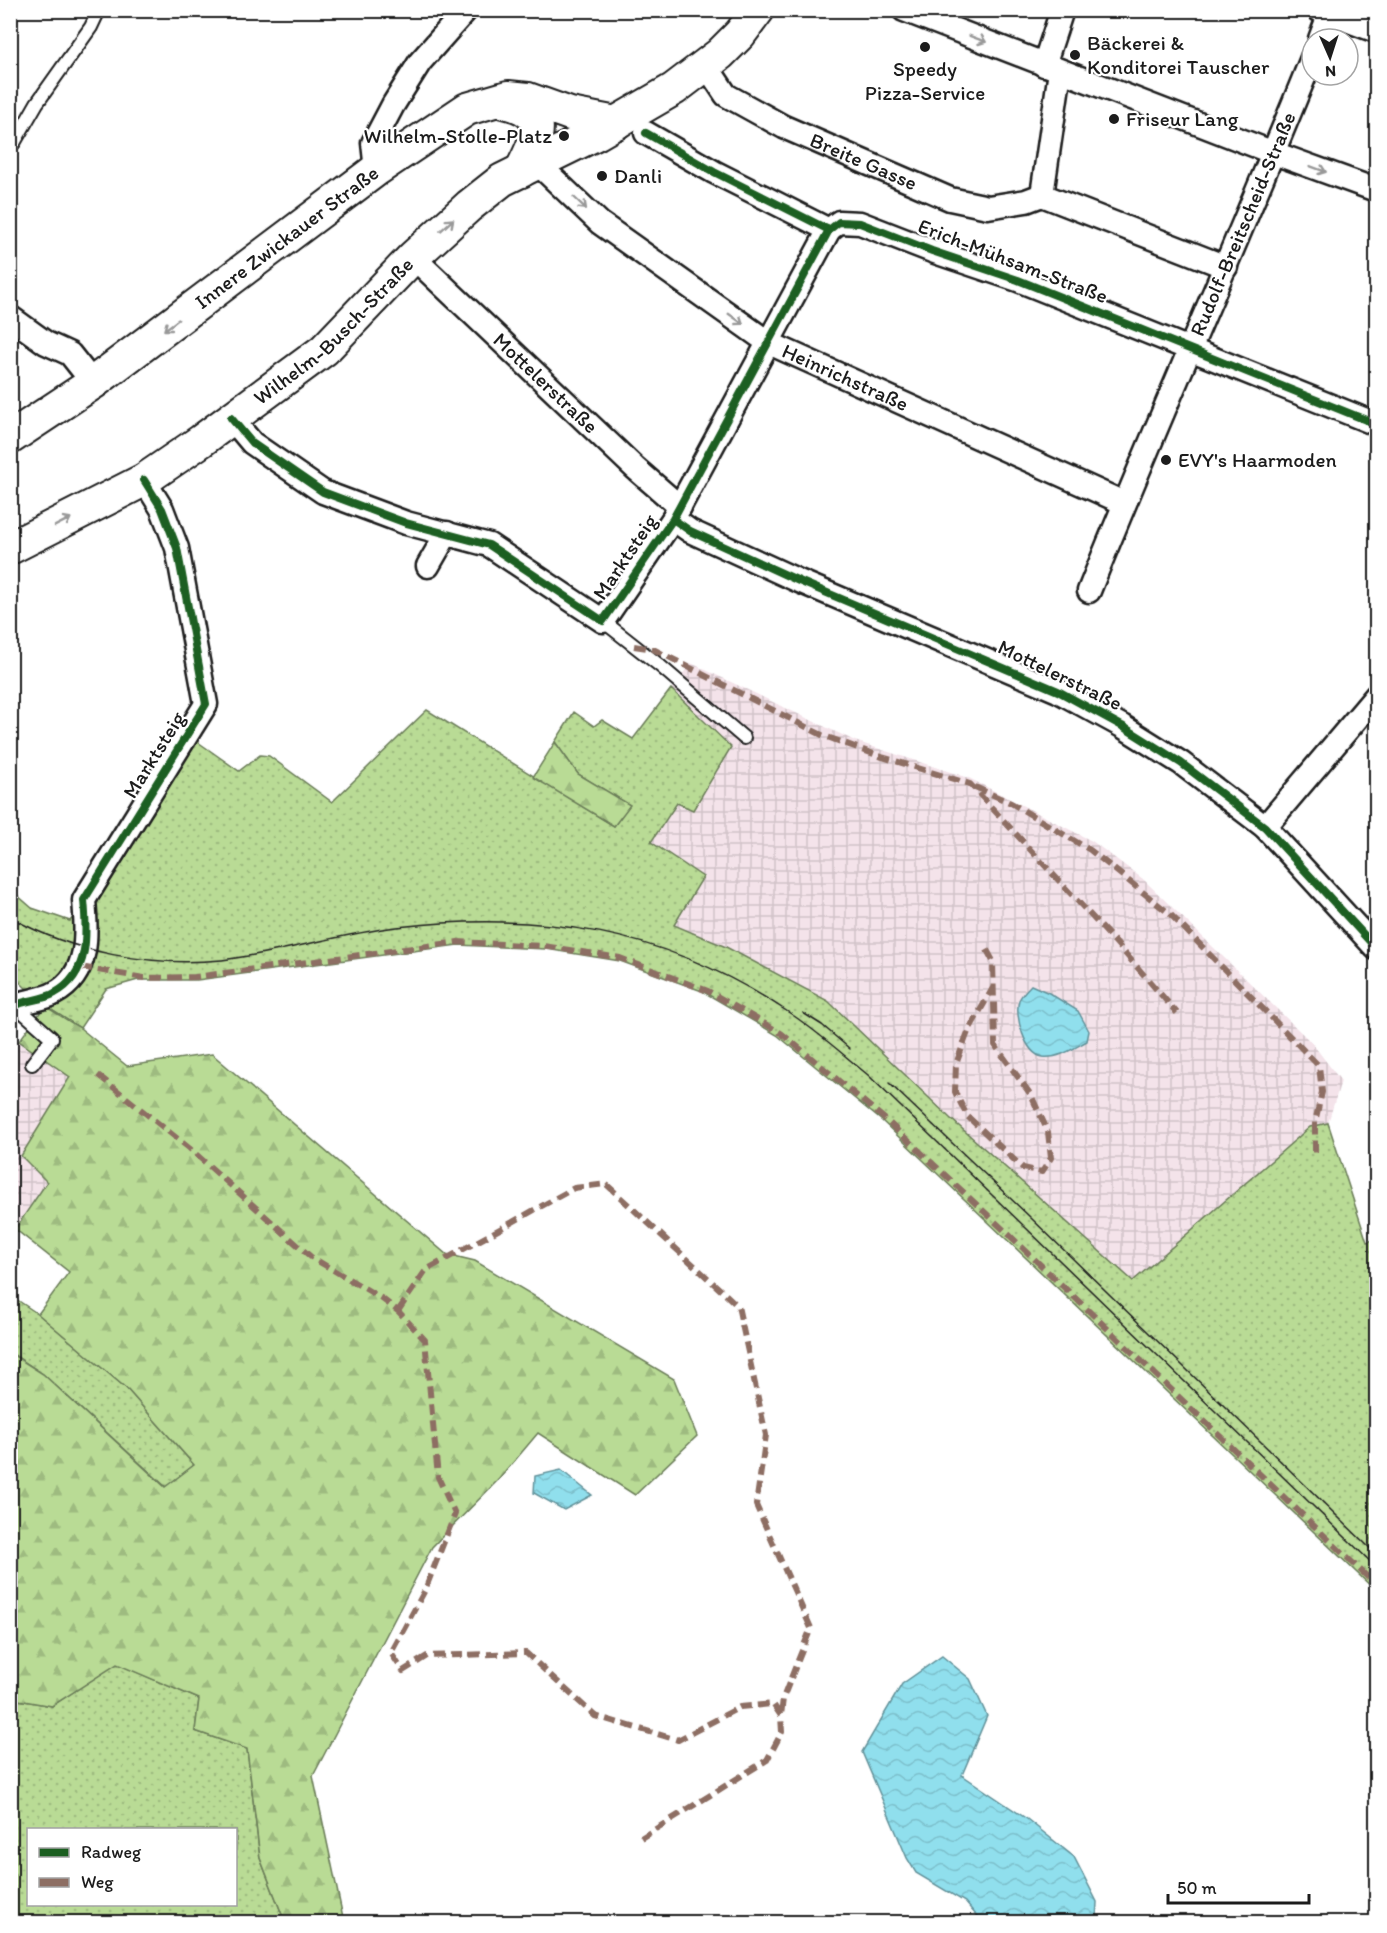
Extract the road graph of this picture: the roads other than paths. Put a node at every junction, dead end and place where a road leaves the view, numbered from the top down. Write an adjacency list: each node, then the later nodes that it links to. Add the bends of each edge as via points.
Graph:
1 (99, 10): 15 (lane)
2 (466, 10): 18 (street, via 420,62 393,105 373,143)
3 (758, 10): 9 (main road, via 740,34)
4 (904, 10): 10 (street, one-way to 10)
5 (1062, 10): 10 (street)
6 (1326, 12): 7 (street); 8 (street)
7 (1323, 27)
8 (1377, 31)
9 (706, 65): 13 (main road); 20 (street, Breite Gasse, via 726,95 784,127 950,199 988,207)
10 (1052, 68): 16 (street); 20 (street)
11 (1300, 87): 16 (street, Rudolf-Breitscheid-Straße)
12 (494, 100): 13 (main road, Innere Zwickauer Straße, via 528,99 570,114); 17 (main road, via 517,105 535,118 536,138); 18 (main road, Innere Zwickauer Straße, via 467,109)
13 (616, 123): 17 (main road, Wilhelm-Busch-Straße)
14 (645, 133): 21 (street)
15 (10, 146)
16 (1274, 153): 19 (street, one-way to 19); 23 (street, Rudolf-Breitscheid-Straße)
17 (529, 167): 22 (main road, Wilhelm-Busch-Straße, one-way to 17, via 502,180); 25 (street, Heinrichstraße, one-way to 25, via 600,223)
18 (376, 170): 27 (main road, Innere Zwickauer Straße, one-way to 27)
19 (1377, 190)
20 (1042, 195): 23 (street)
21 (829, 230): 25 (street, Marktsteig); 26 (street, Erich-Mühsam-Straße, via 839,222 860,223)
22 (413, 257): 28 (main road, Wilhelm-Busch-Straße, via 324,350); 33 (street, Mottelerstraße, via 635,468)
23 (1226, 267): 26 (street, Rudolf-Breitscheid-Straße)
24 (10, 317): 27 (street, via 46,344 70,354)
25 (769, 343): 32 (street, Heinrichstraße); 33 (street, Marktsteig)
26 (1190, 348): 29 (street, Erich-Mühsam-Straße); 32 (street, Rudolf-Breitscheid-Straße)
27 (93, 383): 30 (main road, Innere Zwickauer Straße)
28 (231, 418): 31 (main road, Wilhelm-Busch-Straße); 34 (street, Marktsteig, via 252,443 323,492 406,523)
29 (1377, 424)
30 (10, 438)
31 (144, 480): 35 (main road, Wilhelm-Busch-Straße, one-way to 31); 43 (street, Marktsteig, via 162,509 177,548 206,704 84,900 87,929 80,967 69,984 54,994)
32 (1124, 503): 37 (street, Rudolf-Breitscheid-Straße)
33 (676, 513): 38 (street, Marktsteig); 41 (street, Mottelerstraße, via 690,531 1058,691 1181,763)
34 (447, 533): 36 (street); 38 (street, Marktsteig, via 489,544)
35 (10, 548)
36 (428, 566)
37 (1089, 591)
38 (603, 621): 40 (lane, Marktsteig)
39 (1377, 696): 41 (street)
40 (744, 738)
41 (1265, 827): 42 (street, Mottelerstraße)
42 (1377, 948)
43 (14, 1004): 44 (lane, via 52,1038)
44 (32, 1064)

